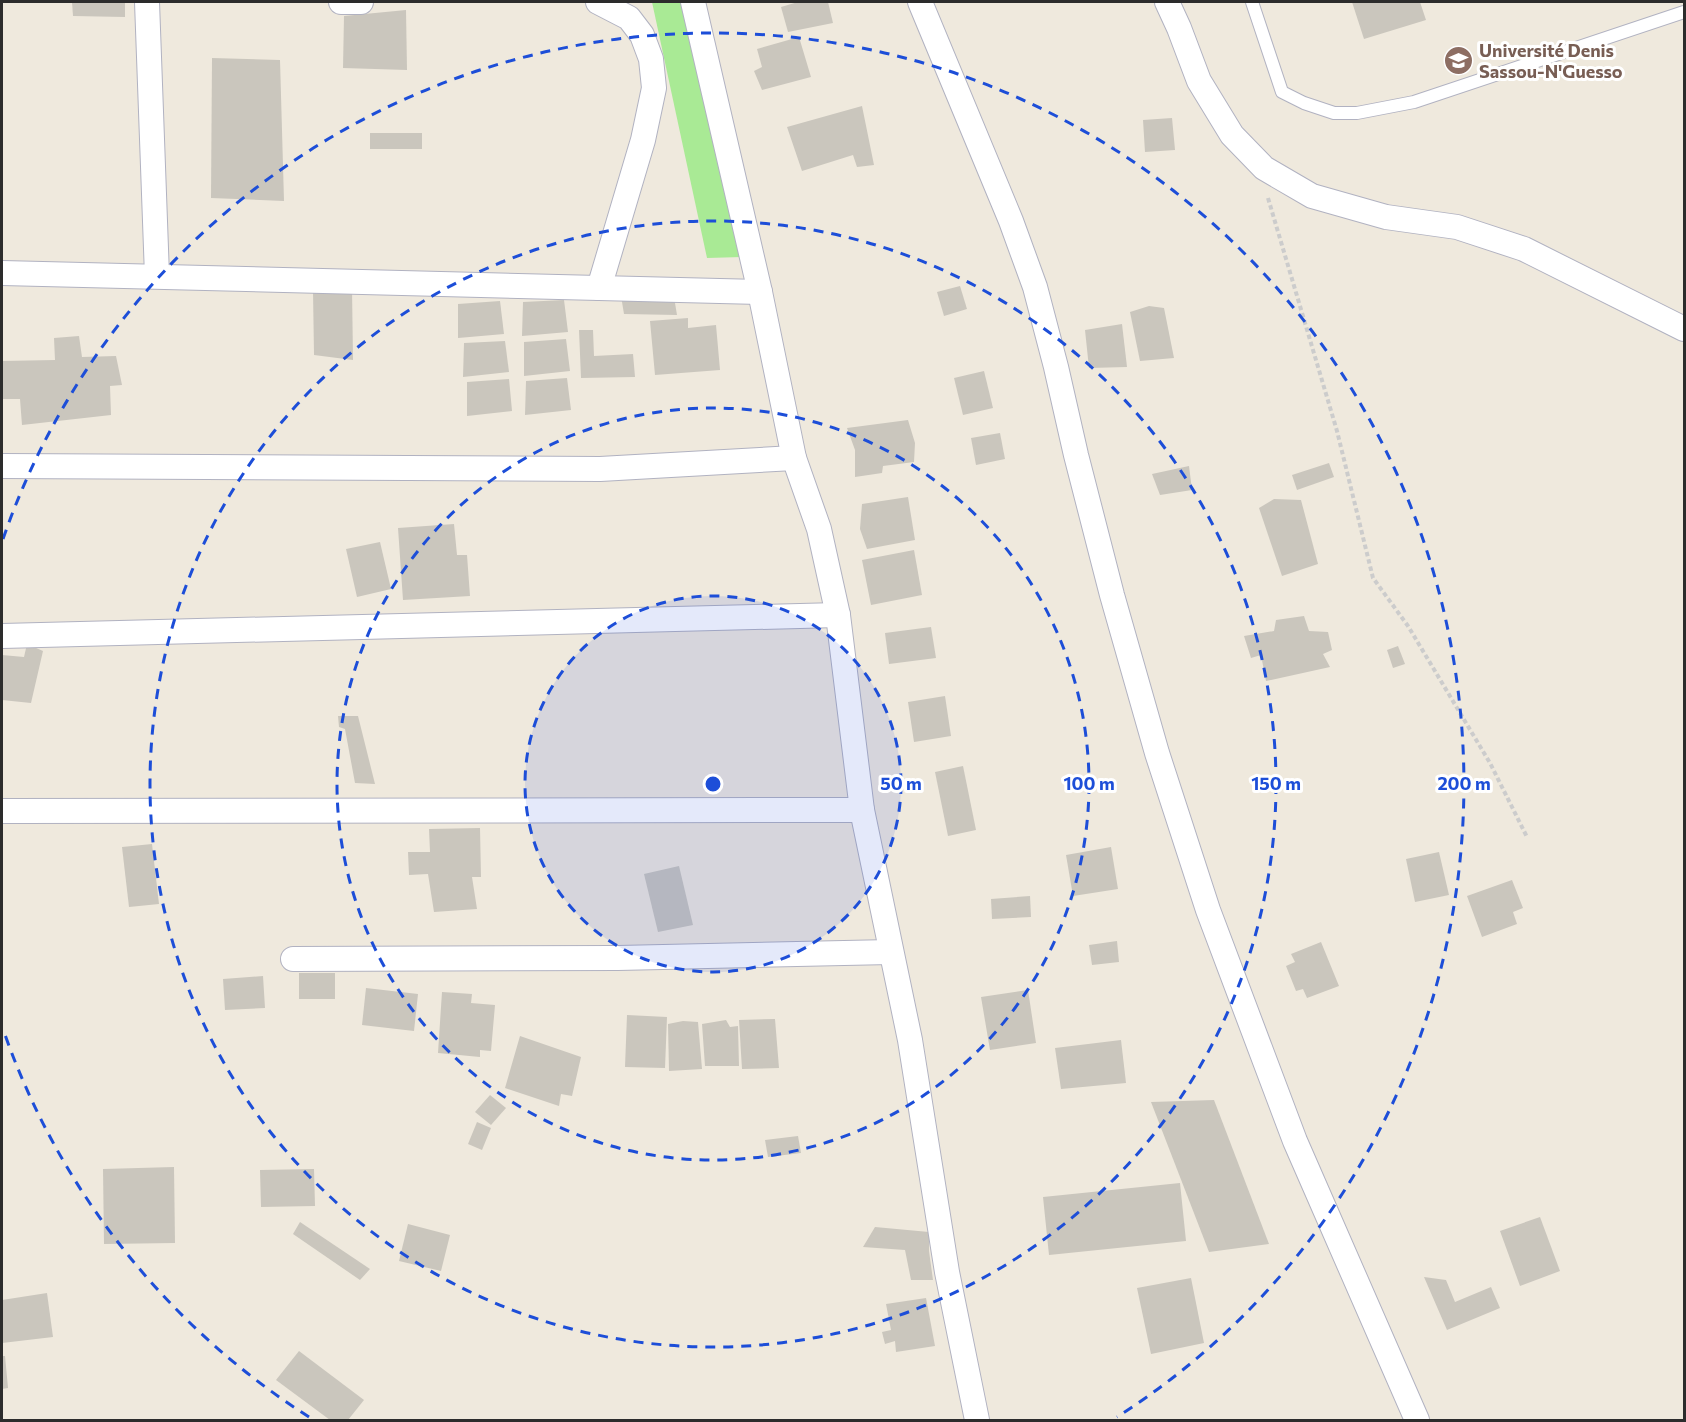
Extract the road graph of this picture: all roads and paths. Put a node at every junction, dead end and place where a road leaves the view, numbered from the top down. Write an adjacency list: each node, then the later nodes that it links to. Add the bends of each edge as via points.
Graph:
1 (147, 2): 12 (street)
2 (341, 2): 3 (street)
3 (361, 2)
4 (598, 2): 13 (street, via 629,18 642,35 651,59 654,88 643,140)
5 (693, 2): 14 (street)
6 (920, 2): 26 (street, via 1035,287 1112,595 1157,753 1208,910 1295,1141)
7 (1167, 2): 10 (street, via 1199,81 1232,135)
8 (1252, 2): 9 (lane, via 1282,92 1334,113 1357,113 1414,102)
9 (1684, 12)
10 (1256, 160): 15 (street, via 1312,196 1386,217 1457,227 1524,249); 22 (path, via 1337,432 1373,578 1408,626 1490,763)
11 (2, 273): 12 (street)
12 (158, 276): 13 (street)
13 (598, 288): 14 (street)
14 (760, 292): 16 (street)
15 (1684, 329)
16 (794, 458): 17 (street, via 600,469); 18 (street, via 819,529)
17 (2, 466)
18 (838, 615): 19 (street); 20 (street)
19 (2, 636)
20 (862, 810): 21 (street); 23 (street)
21 (2, 811)
22 (1527, 837)
23 (891, 951): 24 (street); 25 (street)
24 (293, 960)
25 (977, 1420)
26 (1417, 1420)

